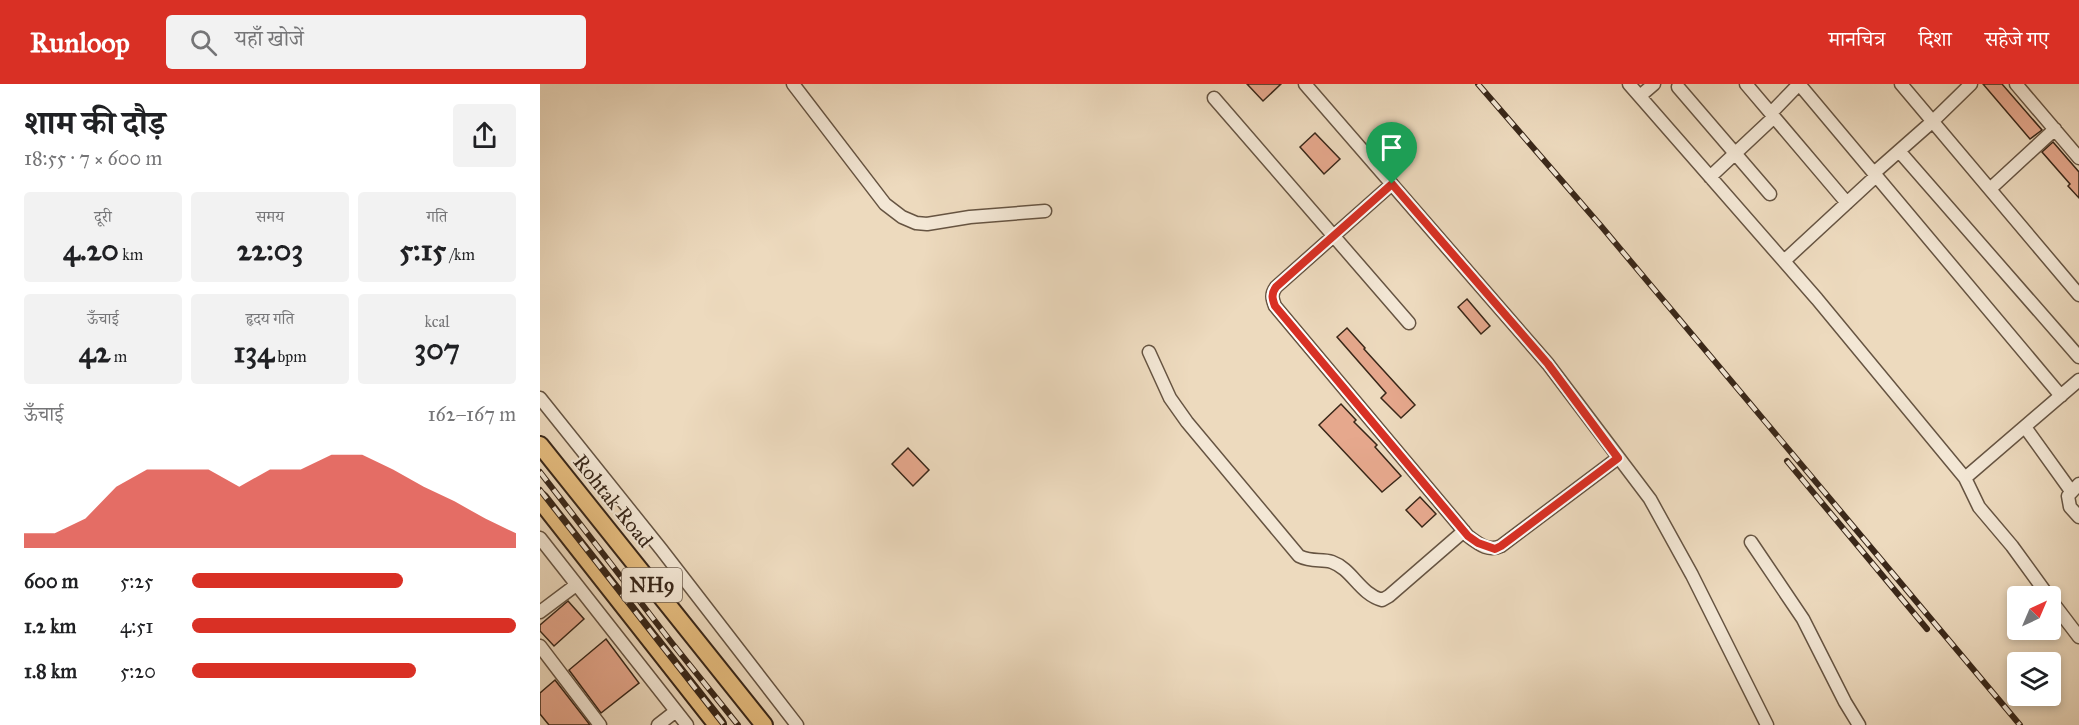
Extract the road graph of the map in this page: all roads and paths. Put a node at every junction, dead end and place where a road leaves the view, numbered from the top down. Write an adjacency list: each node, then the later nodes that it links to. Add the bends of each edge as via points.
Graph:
1 (793, 84): 25 (street, via 885,204 902,217 927,224)
2 (1305, 84): 21 (street)
3 (1629, 84): 11 (street)
4 (1654, 84): 11 (street)
5 (1746, 84): 13 (street)
6 (1799, 84): 13 (street); 19 (street)
7 (1901, 84): 14 (street)
8 (1971, 84): 14 (street)
9 (2016, 84): 15 (street)
10 (1678, 87): 17 (street)
11 (1640, 96): 20 (street)
12 (1214, 98): 26 (street)
13 (1772, 115): 17 (street); 24 (street)
14 (1933, 121): 16 (street); 22 (street)
15 (2055, 129): 18 (street); 22 (street)
16 (1899, 151): 19 (street); 31 (street)
17 (1735, 154): 20 (street); 23 (street)
18 (2079, 158)
19 (1875, 174): 24 (street); 33 (street)
20 (1710, 177): 27 (street)
21 (1392, 184): 26 (street); 37 (street, via 1548,364)
22 (1990, 189): 28 (street)
23 (1770, 195)
24 (1847, 203): 27 (street)
25 (1045, 211)
26 (1333, 236): 29 (street); 42 (street, via 1272,291 1275,306)
27 (1784, 261): 38 (street)
28 (2079, 295)
29 (1410, 323)
30 (1149, 352): 42 (street, via 1170,398 1187,422 1299,556 1310,561 1331,561 1368,594 1382,600)
31 (2079, 357)
32 (2079, 380): 33 (street)
33 (2061, 396): 35 (street)
34 (540, 398): 57 (street)
35 (2025, 427): 38 (street); 39 (street)
36 (540, 445): 56 (main road, Rohtak Road / NH9)
37 (1618, 458): 42 (street, via 1495,549 1478,543); 58 (street, via 1650,499)
38 (1965, 478): 46 (street, via 1979,507)
39 (2075, 488): 41 (street, via 2068,500)
40 (540, 500): 55 (main road, NH9)
41 (2079, 517)
42 (1464, 531)
43 (540, 538): 45 (street)
44 (1751, 542): 59 (street, via 1803,619)
45 (576, 585): 47 (street); 51 (street)
46 (2041, 586)
47 (540, 612)
48 (2061, 613): 49 (street)
49 (2079, 638)
50 (540, 646): 52 (street)
51 (676, 711): 53 (street); 54 (street)
52 (600, 725)
53 (658, 725)
54 (687, 725)
55 (717, 725)
56 (764, 725)
57 (797, 725)
58 (1767, 725)
59 (1859, 725)

